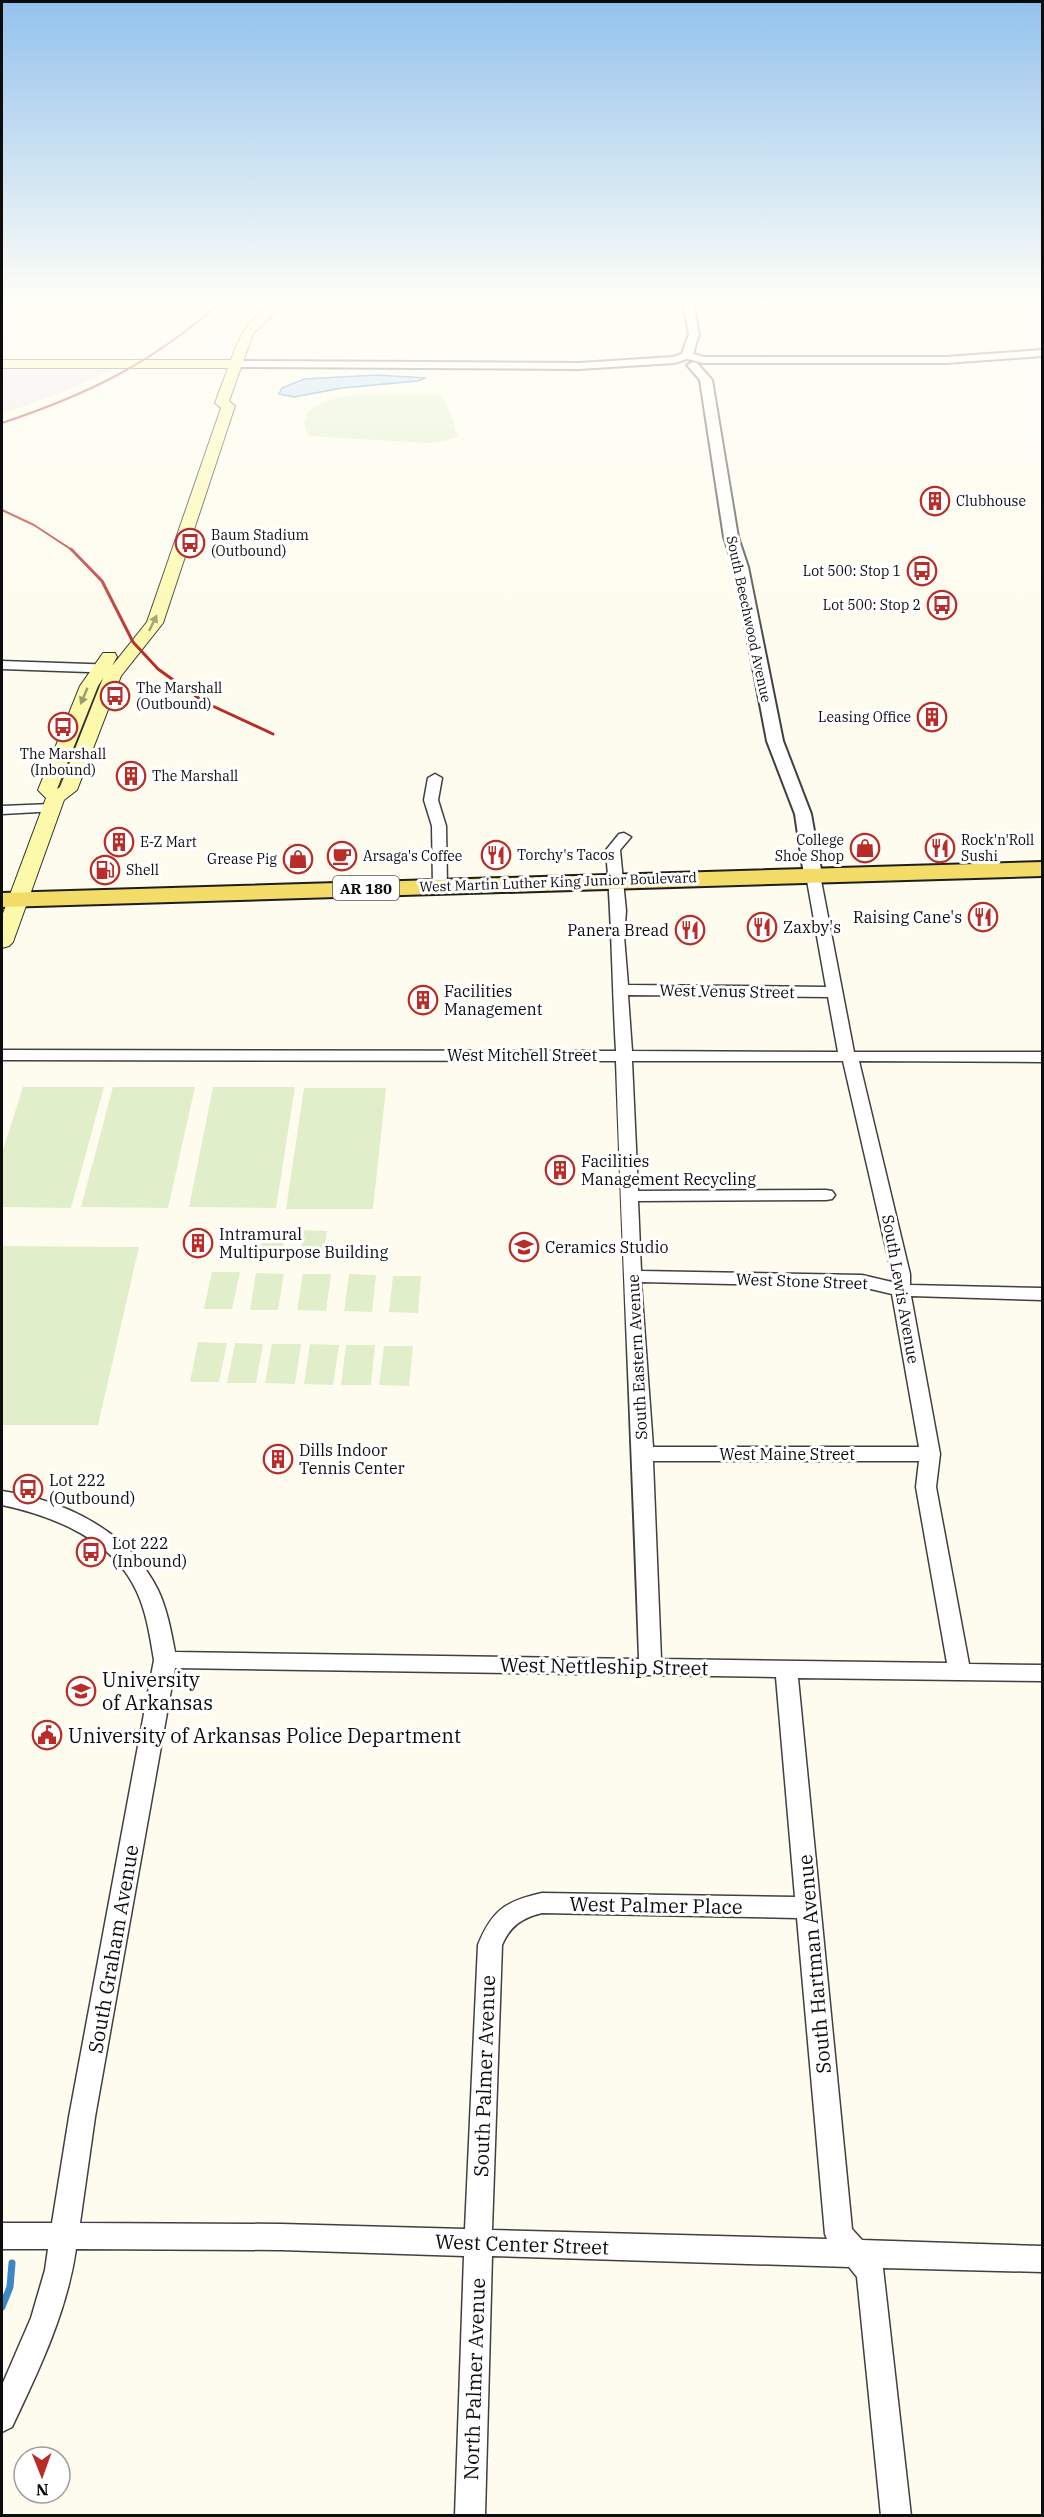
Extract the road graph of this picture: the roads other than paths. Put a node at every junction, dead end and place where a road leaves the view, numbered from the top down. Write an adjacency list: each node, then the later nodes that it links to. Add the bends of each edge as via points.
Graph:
1 (223, 419): 5 (main road, one-way to 1, via 155,623)
2 (712, 419): 11 (street, South Beechwood Avenue, via 731,537 741,567 775,741 803,814)
3 (138, 616): 5 (main road)
4 (2, 665): 5 (street)
5 (109, 669): 7 (main road, via 108,686 68,790)
6 (435, 778): 13 (street, via 431,800 439,826)
7 (54, 802): 8 (street); 14 (main road)
8 (2, 810)
9 (624, 837): 12 (street, South Eastern Avenue, via 613,850)
10 (1042, 869): 11 (main road, West Martin Luther King Junior Boulevard / AR 180)
11 (813, 874): 12 (main road, West Martin Luther King Junior Boulevard / AR 180); 17 (street, South Lewis Avenue)
12 (615, 880): 13 (main road, West Martin Luther King Junior Boulevard / AR 180); 16 (street, South Eastern Avenue)
13 (440, 886): 14 (main road, West Martin Luther King Junior Boulevard / AR 180)
14 (10, 900): 15 (main road)
15 (2, 942)
16 (620, 990): 17 (street, West Venus Street); 19 (street, South Eastern Avenue)
17 (835, 992): 20 (street, South Lewis Avenue)
18 (2, 1055): 19 (street, West Mitchell Street)
19 (624, 1055): 20 (street, West Mitchell Street); 23 (street, South Eastern Avenue)
20 (847, 1056): 21 (street, West Mitchell Street); 25 (street, South Lewis Avenue, via 853,1065 901,1274)
21 (1042, 1057)
22 (826, 1195): 23 (street)
23 (630, 1196): 24 (street, South Eastern Avenue)
24 (632, 1276): 25 (street, West Stone Street, via 862,1281); 27 (street, South Eastern Avenue)
25 (901, 1290): 26 (street, West Stone Street); 28 (street, South Lewis Avenue)
26 (1042, 1294)
27 (643, 1454): 28 (street, West Maine Street); 31 (street, South Eastern Avenue)
28 (930, 1454): 33 (street, South Lewis Avenue, via 926,1487)
29 (2, 1498): 30 (street, South Graham Avenue, via 60,1514 93,1531 126,1558 149,1596 159,1622)
30 (165, 1660): 31 (street, West Nettleship Street); 38 (street, South Graham Avenue)
31 (650, 1666): 32 (street, West Nettleship Street)
32 (786, 1670): 33 (street, West Nettleship Street); 35 (street, South Hartman Avenue)
33 (960, 1672): 34 (street, West Nettleship Street)
34 (1042, 1673)
35 (809, 1908): 36 (street, West Palmer Place, via 542,1903 522,1907); 40 (street, South Hartman Avenue, via 839,2234)
36 (507, 1916): 39 (street, South Palmer Avenue, via 496,1928 490,1945)
37 (2, 2236): 38 (street, West Center Street)
38 (63, 2237): 39 (street, West Center Street); 42 (street, South Graham Avenue, via 59,2270 45,2318)
39 (478, 2242): 40 (street, West Center Street); 43 (street, North Palmer Avenue)
40 (856, 2253): 41 (street, West Center Street); 44 (street, South Hartman Avenue, via 871,2272)
41 (1042, 2259)
42 (2, 2416)
43 (470, 2516)
44 (896, 2516)

